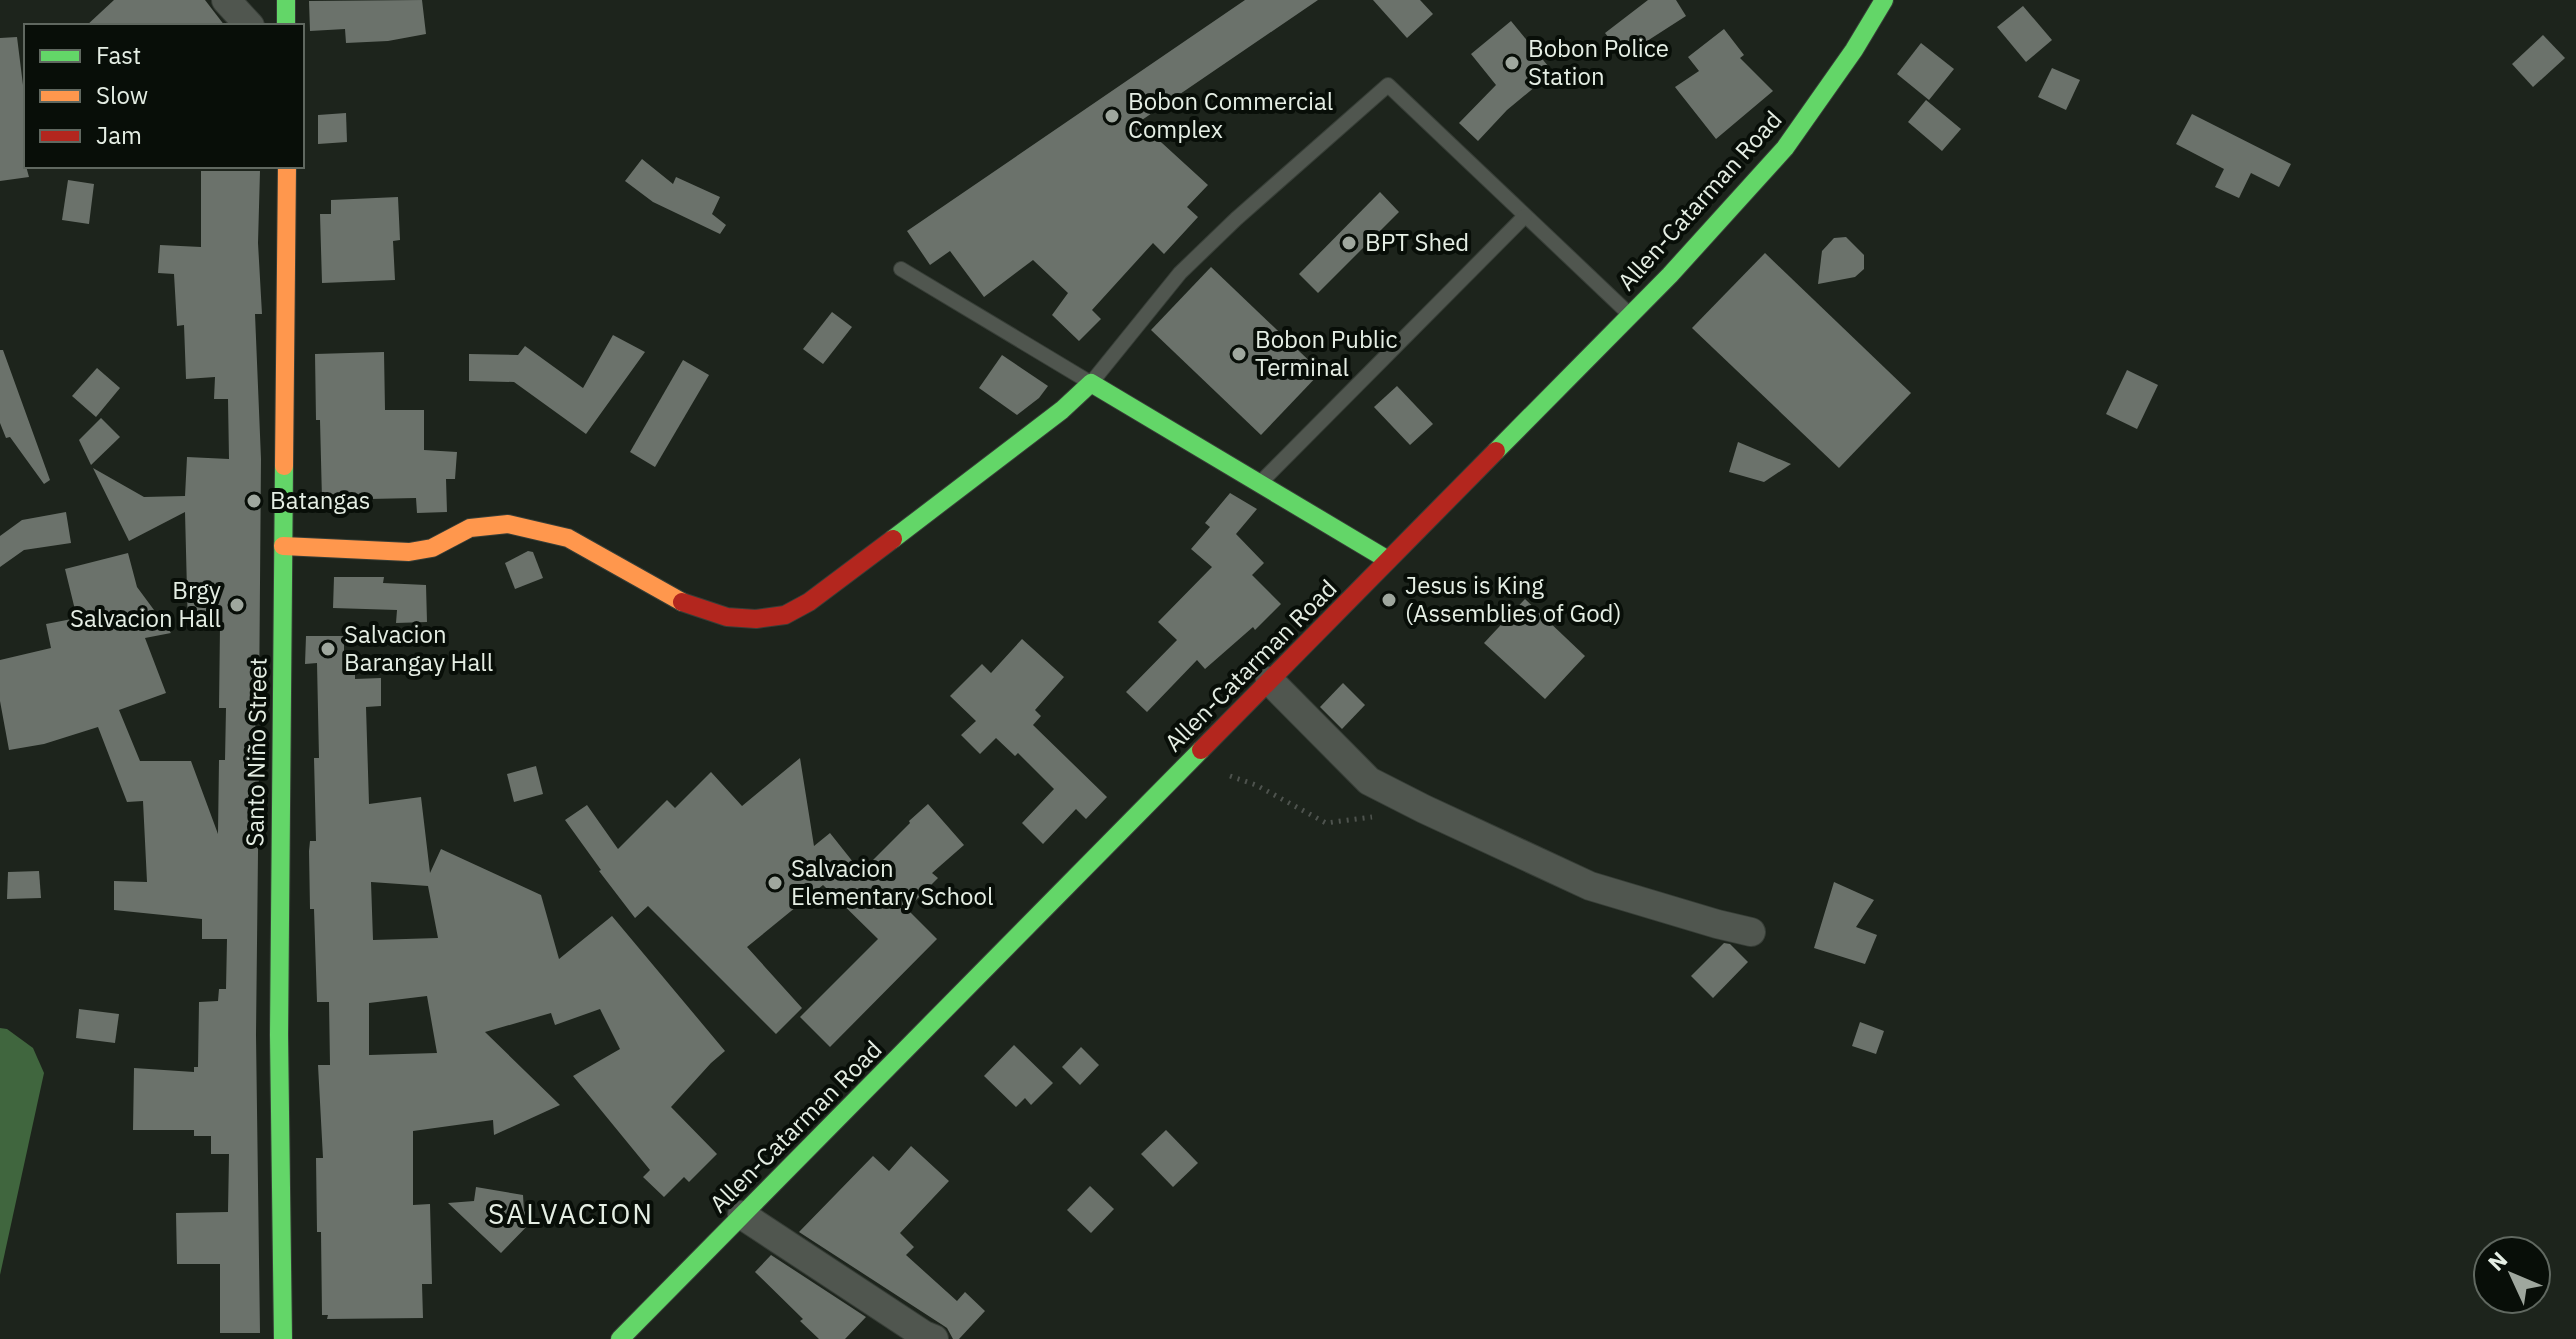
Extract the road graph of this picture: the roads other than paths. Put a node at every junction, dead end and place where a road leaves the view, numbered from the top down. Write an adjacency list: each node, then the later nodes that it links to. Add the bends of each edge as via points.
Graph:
1 (226, 0): 4 (street)
2 (286, 0): 5 (street)
3 (1884, 0): 9 (street, Allen-Catarman Road, via 1785,148)
4 (248, 24)
5 (286, 24)
6 (287, 168): 12 (street, Santo Niño Street)
7 (1525, 216): 9 (lane); 10 (lane, via 1388,85 1180,273); 11 (lane)
8 (901, 269): 10 (lane)
9 (1630, 316): 13 (street, Allen-Catarman Road)
10 (1091, 383): 11 (street); 12 (street, via 817,597 785,615 735,617 688,605 568,538 508,524 470,528 432,548 409,552)
11 (1260, 483): 13 (street)
12 (283, 546): 17 (street, Santo Niño Street)
13 (1388, 560): 14 (street, Allen-Catarman Road)
14 (1270, 681): 15 (street, via 1369,781 1590,886); 16 (street, Allen-Catarman Road)
15 (1751, 932)
16 (742, 1215): 18 (street, Allen-Catarman Road); 19 (street)
17 (283, 1339)
18 (620, 1339)
19 (934, 1339)

